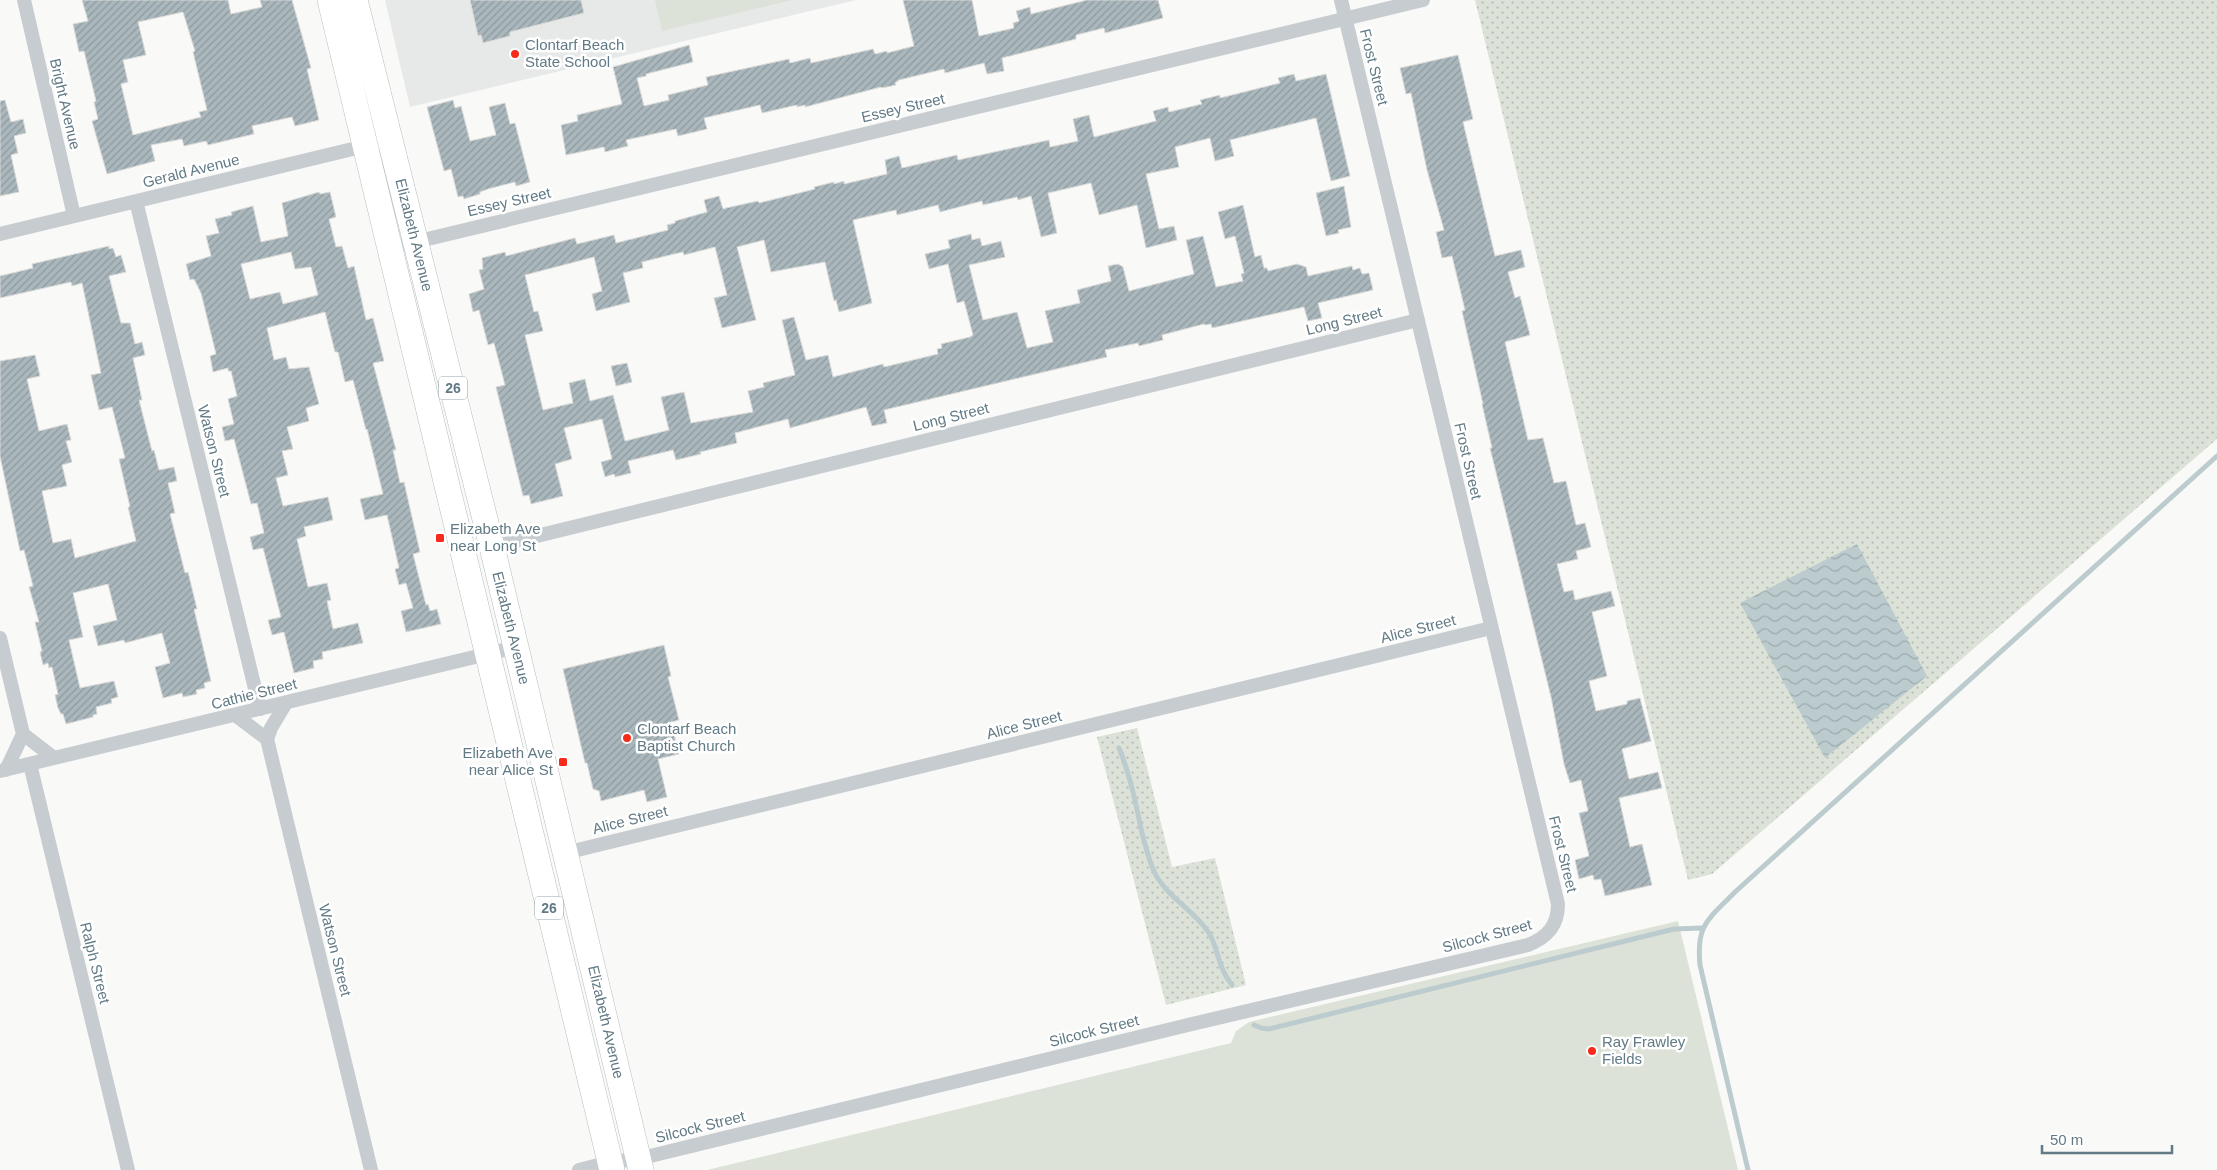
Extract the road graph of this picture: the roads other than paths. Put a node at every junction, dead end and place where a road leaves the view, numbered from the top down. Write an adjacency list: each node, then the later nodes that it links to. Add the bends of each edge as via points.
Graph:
1 (24, 0): 10 (street, Bright Avenue)
2 (330, 0): 8 (highway, Elizabeth Avenue / 26)
3 (355, 0): 7 (highway, Elizabeth Avenue / 26)
4 (1341, 0): 6 (street, Frost Street)
5 (1423, 0): 6 (street, Essey Street)
6 (1345, 19): 12 (street, Essey Street); 14 (street, Frost Street)
7 (390, 140): 8 (street, Gerald Avenue); 12 (highway, Elizabeth Avenue / 26)
8 (365, 145): 9 (street, Gerald Avenue); 13 (highway, Elizabeth Avenue / 26)
9 (136, 201): 10 (street, Gerald Avenue); 21 (street, Watson Street)
10 (74, 216): 11 (street, Gerald Avenue)
11 (0, 234)
12 (417, 242): 13 (street, Essey Street); 15 (highway, Elizabeth Avenue / 26)
13 (390, 248): 19 (highway, Elizabeth Avenue / 26)
14 (1418, 320): 15 (street, Long Street); 16 (street, Frost Street)
15 (492, 547): 18 (highway, Elizabeth Avenue / 26)
16 (1491, 628): 28 (street, Alice Street); 29 (street, Frost Street, via 1558,904)
17 (0, 638): 23 (street)
18 (516, 646): 19 (street, Cathie Street); 28 (highway, Elizabeth Avenue / 26)
19 (488, 653): 20 (street, Cathie Street); 31 (highway, Elizabeth Avenue / 26)
20 (286, 703): 21 (street, Cathie Street); 24 (street)
21 (260, 709): 22 (street, Cathie Street)
22 (235, 715): 24 (street); 25 (street, Cathie Street)
23 (23, 734): 25 (street); 27 (street)
24 (267, 739): 33 (street, Watson Street)
25 (54, 758): 26 (street, Cathie Street)
26 (30, 764): 27 (street, Cathie Street); 32 (street, Ralph Street)
27 (3, 771)
28 (565, 853): 30 (highway, Elizabeth Avenue / 26)
29 (1553, 929): 30 (street, Silcock Street, via 1528,945 1165,1031)
30 (640, 1165): 31 (street, Silcock Street)
31 (611, 1166): 34 (street, Silcock Street)
32 (128, 1170)
33 (371, 1170)
34 (579, 1170)

